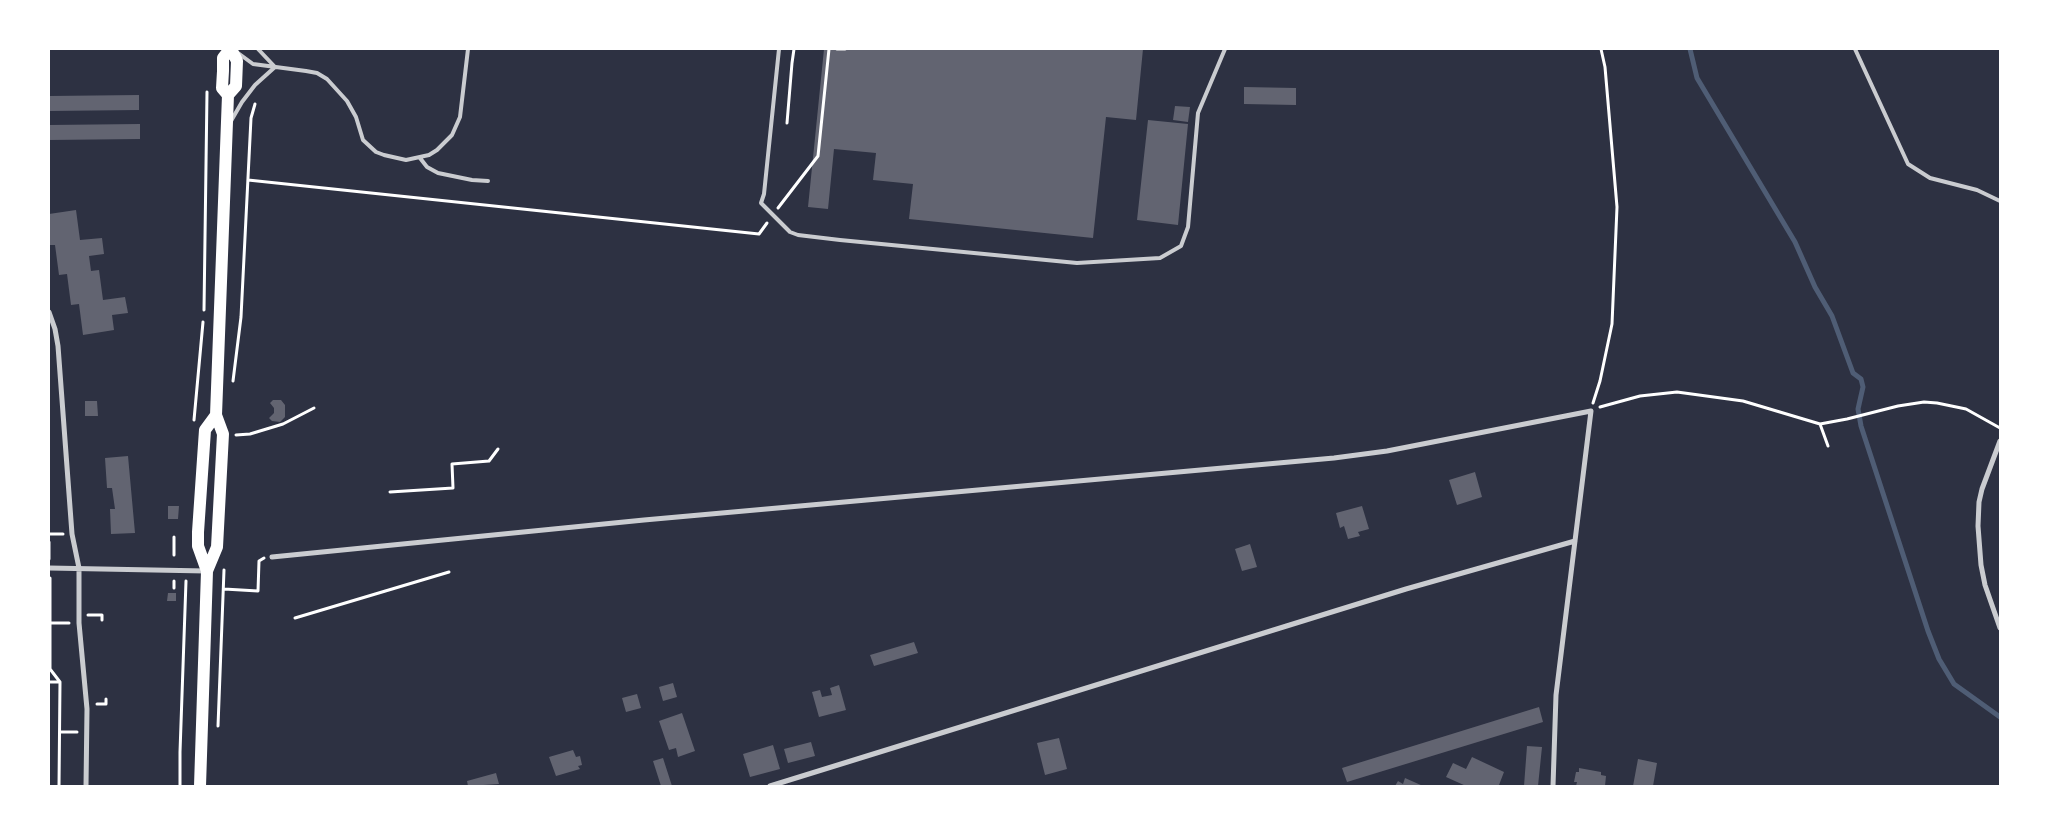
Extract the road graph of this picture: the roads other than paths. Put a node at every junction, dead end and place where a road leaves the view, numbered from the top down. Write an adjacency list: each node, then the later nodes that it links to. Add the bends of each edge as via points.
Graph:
1 (231, 49): 7 (lane, via 253,64); 8 (main road, via 237,61 236,86 228,95)
2 (258, 49): 7 (lane)
3 (779, 49): 4 (lane, via 764,194 760,203 790,232 1077,263 1160,258 1181,246 1188,227 1198,113)
4 (1225, 49)
5 (1855, 49): 11 (lane, via 1908,164 1930,178 1977,190)
6 (468, 50): 9 (lane, via 456,127 437,150)
7 (275, 67): 8 (lane, via 255,85); 9 (lane, via 317,73 327,79 347,101 364,140 376,152 391,158)
8 (226, 131): 13 (main road)
9 (420, 158): 10 (lane, via 438,173)
10 (488, 181)
11 (2000, 201)
12 (49, 312): 18 (street, via 58,346 72,534)
13 (216, 416): 19 (main road, via 223,434 218,533 217,547); 19 (main road, via 206,430 198,532 198,546)
14 (2000, 441): 20 (street, via 1982,489 1978,526 1985,585)
15 (1575, 541): 16 (street, via 1591,411 1387,451 1334,458); 23 (street, via 1406,588); 24 (street, via 1556,702)
16 (272, 557)
17 (49, 568): 18 (street)
18 (79, 568): 19 (street); 21 (street, via 79,623 87,709)
19 (207, 572): 22 (main road)
20 (2000, 628)
21 (86, 786)
22 (200, 786)
23 (770, 786)
24 (1554, 786)

